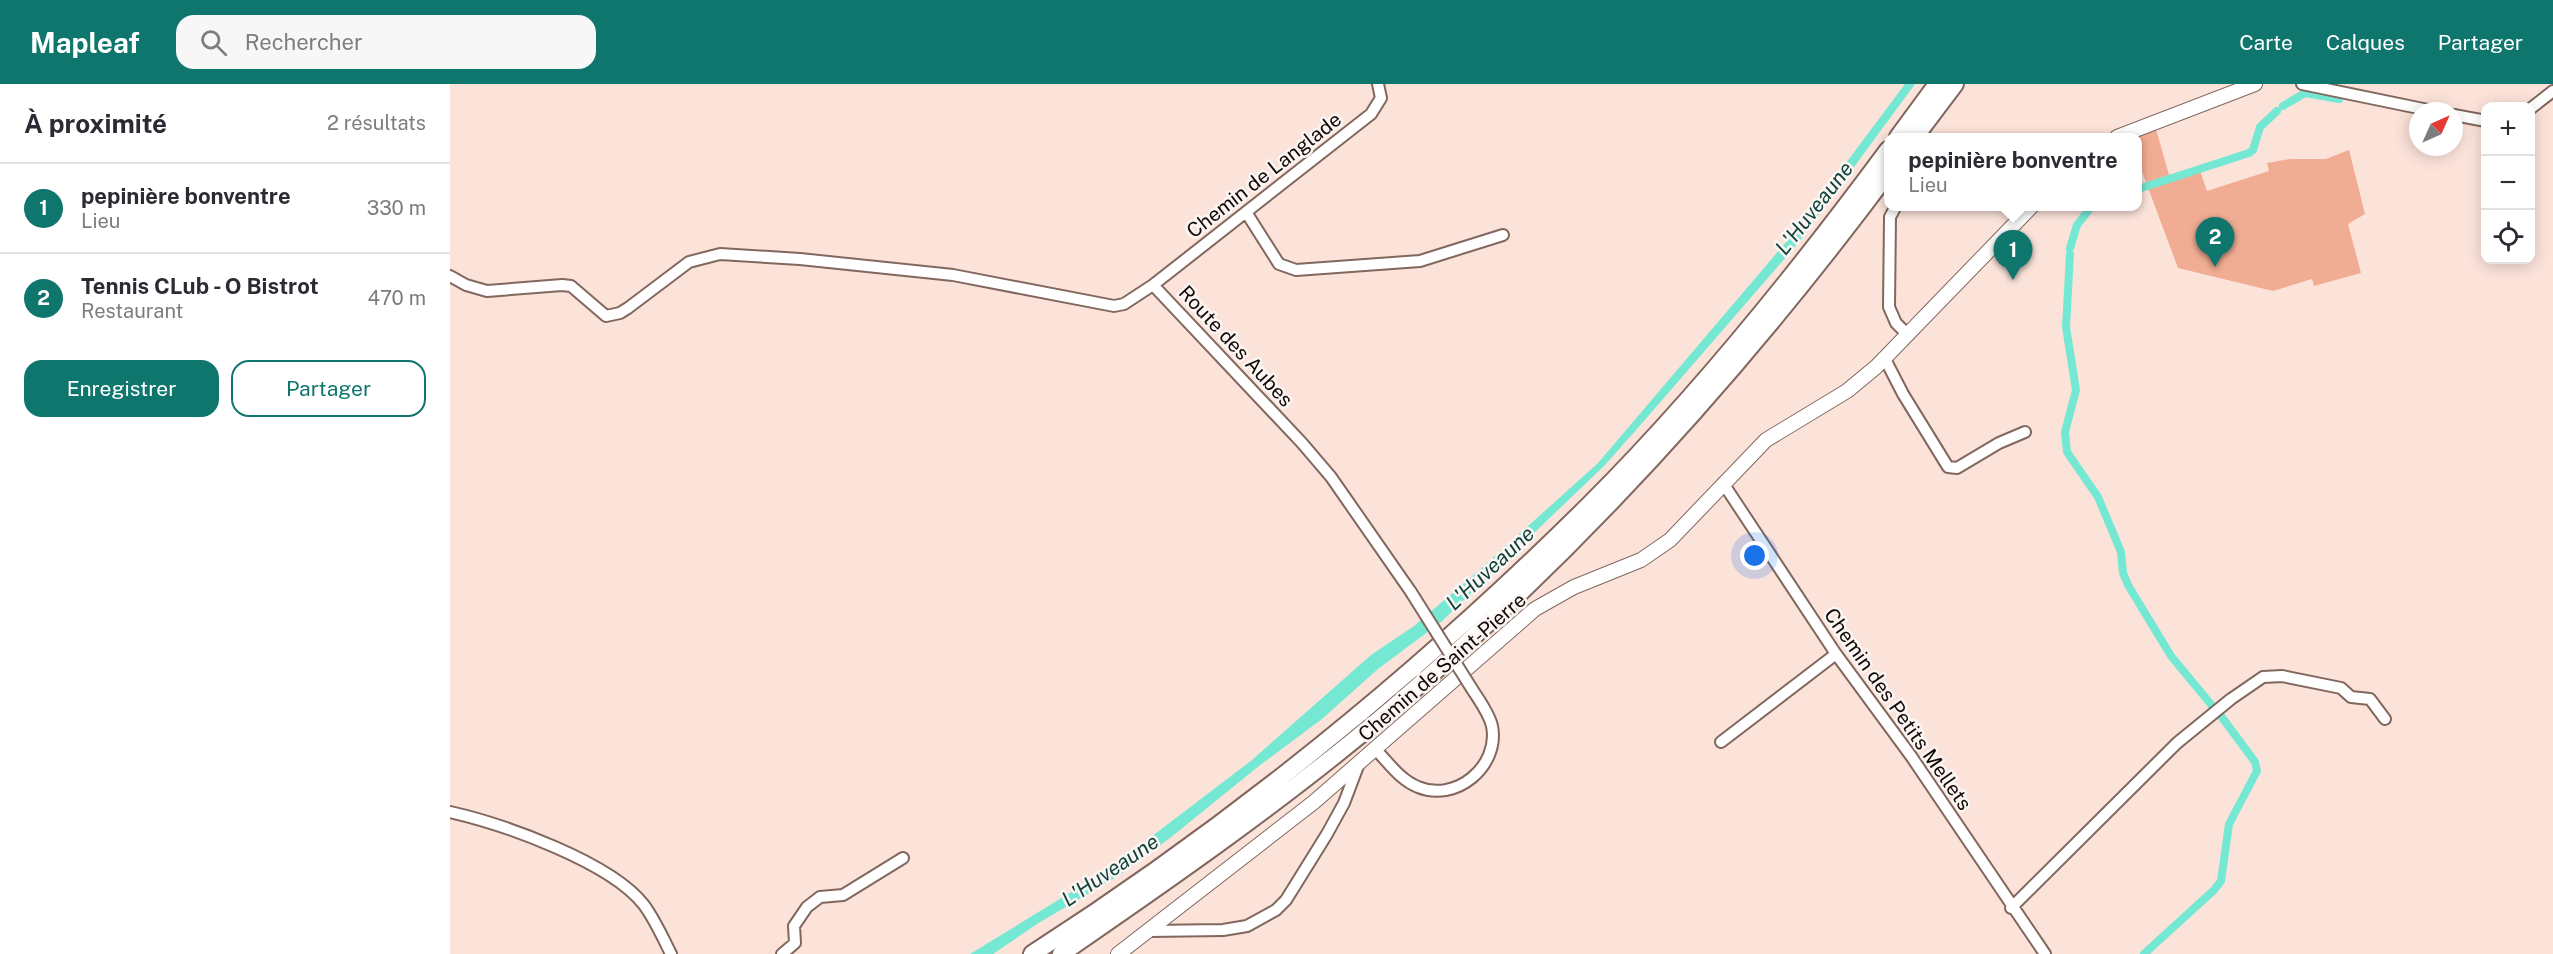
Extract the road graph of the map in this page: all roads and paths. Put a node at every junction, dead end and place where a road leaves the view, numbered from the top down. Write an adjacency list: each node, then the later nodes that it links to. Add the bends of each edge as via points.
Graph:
1 (1378, 84): 18 (street, Chemin de Langlade, via 1381,98 1371,114)
2 (1938, 84): 11 (highway)
3 (1955, 84): 12 (highway)
4 (2254, 84): 13 (main road)
5 (2302, 84): 8 (street)
6 (2553, 91): 7 (street)
7 (2535, 105)
8 (2409, 106)
9 (2463, 117): 10 (street)
10 (2481, 121)
11 (1902, 133)
12 (1919, 133)
13 (2130, 133)
14 (1884, 155): 38 (highway, via 1814,251 1688,399 1592,502 1470,620 1266,791 1109,905)
15 (1884, 178): 35 (highway, via 1823,260 1700,407 1482,629 1276,802)
16 (1894, 211): 22 (street, via 1890,217 1889,307 1896,323)
17 (2028, 211): 22 (main road, Chemin de Saint-Pierre)
18 (1246, 212): 19 (street, via 1279,264 1296,270 1420,261); 21 (street, Chemin de Langlade)
19 (1503, 235)
20 (450, 276): 21 (street, Route des Aubes, via 487,291 571,286 606,316 628,308 689,262 720,254 953,275 1114,306)
21 (1153, 285): 29 (street, Route des Aubes, bridge, via 1331,477 1411,592 1492,724 1492,748 1482,769 1462,784 1443,791 1419,788 1401,778)
22 (1908, 335): 23 (main road, Chemin de Saint-Pierre)
23 (1885, 359): 24 (street, via 1948,467 1957,468); 25 (main road, Chemin de Saint-Pierre, via 1847,391 1766,440)
24 (2025, 432)
25 (1723, 483): 26 (street, Chemin des Petits Mellets); 29 (main road, Chemin de Saint-Pierre, via 1658,550 1535,609)
26 (1836, 654): 28 (street); 33 (street, Chemin des Petits Mellets, via 1911,756)
27 (2385, 719): 33 (street, via 2370,699 2351,697 2341,688 2282,675 2263,677 2169,751)
28 (1721, 742)
29 (1376, 750): 30 (main road, Chemin de Saint-Pierre)
30 (1358, 766): 34 (main road, Chemin de Saint-Pierre); 34 (street, via 1340,810 1286,900 1276,910 1247,926 1223,930)
31 (450, 812): 36 (street, via 474,817 580,858 599,870 643,904)
32 (903, 858): 37 (street, via 843,895 820,897 794,926 795,943)
33 (2012, 908): 40 (street, Chemin des Petits Mellets)
34 (1149, 930): 39 (main road, Chemin de Saint-Pierre)
35 (1065, 951)
36 (671, 954)
37 (782, 954)
38 (1032, 954)
39 (1118, 954)
40 (2044, 954)

